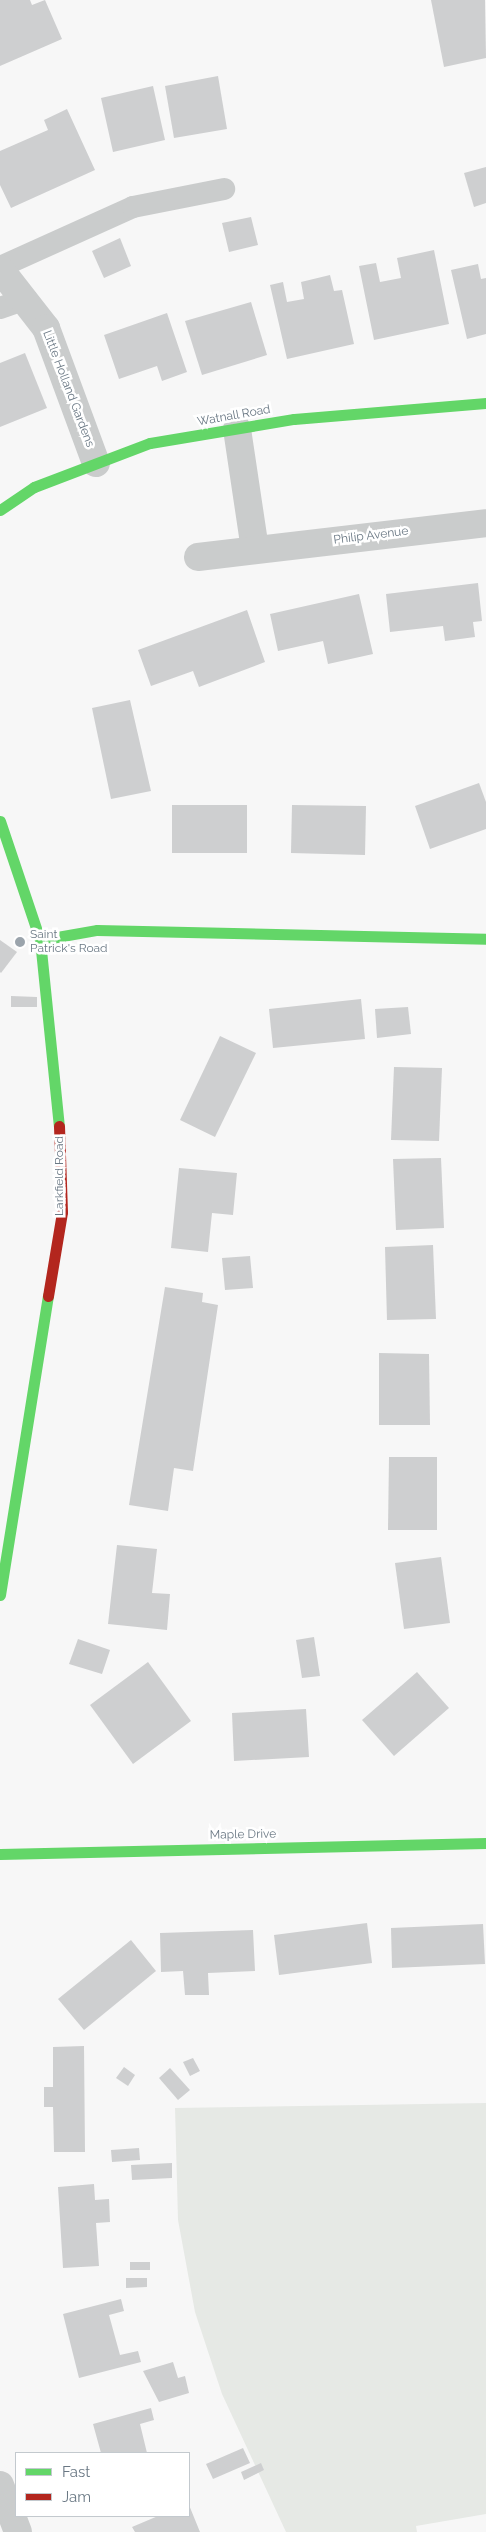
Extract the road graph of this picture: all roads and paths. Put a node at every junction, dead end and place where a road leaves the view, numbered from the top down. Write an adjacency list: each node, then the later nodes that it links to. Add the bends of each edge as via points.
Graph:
1 (224, 190): 2 (lane, via 133,207)
2 (0, 268): 3 (street, Little Holland Gardens)
3 (26, 298): 4 (lane); 7 (street, Little Holland Gardens, via 46,328)
4 (0, 308)
5 (486, 403): 6 (street, Watnall Road, via 294,419)
6 (237, 429): 7 (street, Watnall Road, via 150,443); 10 (street)
7 (96, 463): 8 (street, Watnall Road, via 34,487)
8 (0, 510)
9 (486, 523): 10 (street, Philip Avenue)
10 (255, 550): 11 (street, Philip Avenue)
11 (198, 557)
12 (0, 821): 14 (street, Larkfield Road)
13 (486, 939): 14 (street, via 97,930)
14 (40, 940): 15 (street, Larkfield Road, via 58,1082 62,1212)
15 (0, 1595)
16 (486, 1843): 17 (street, Maple Drive)
17 (0, 1854)
18 (0, 2485): 19 (street)
19 (18, 2532)

